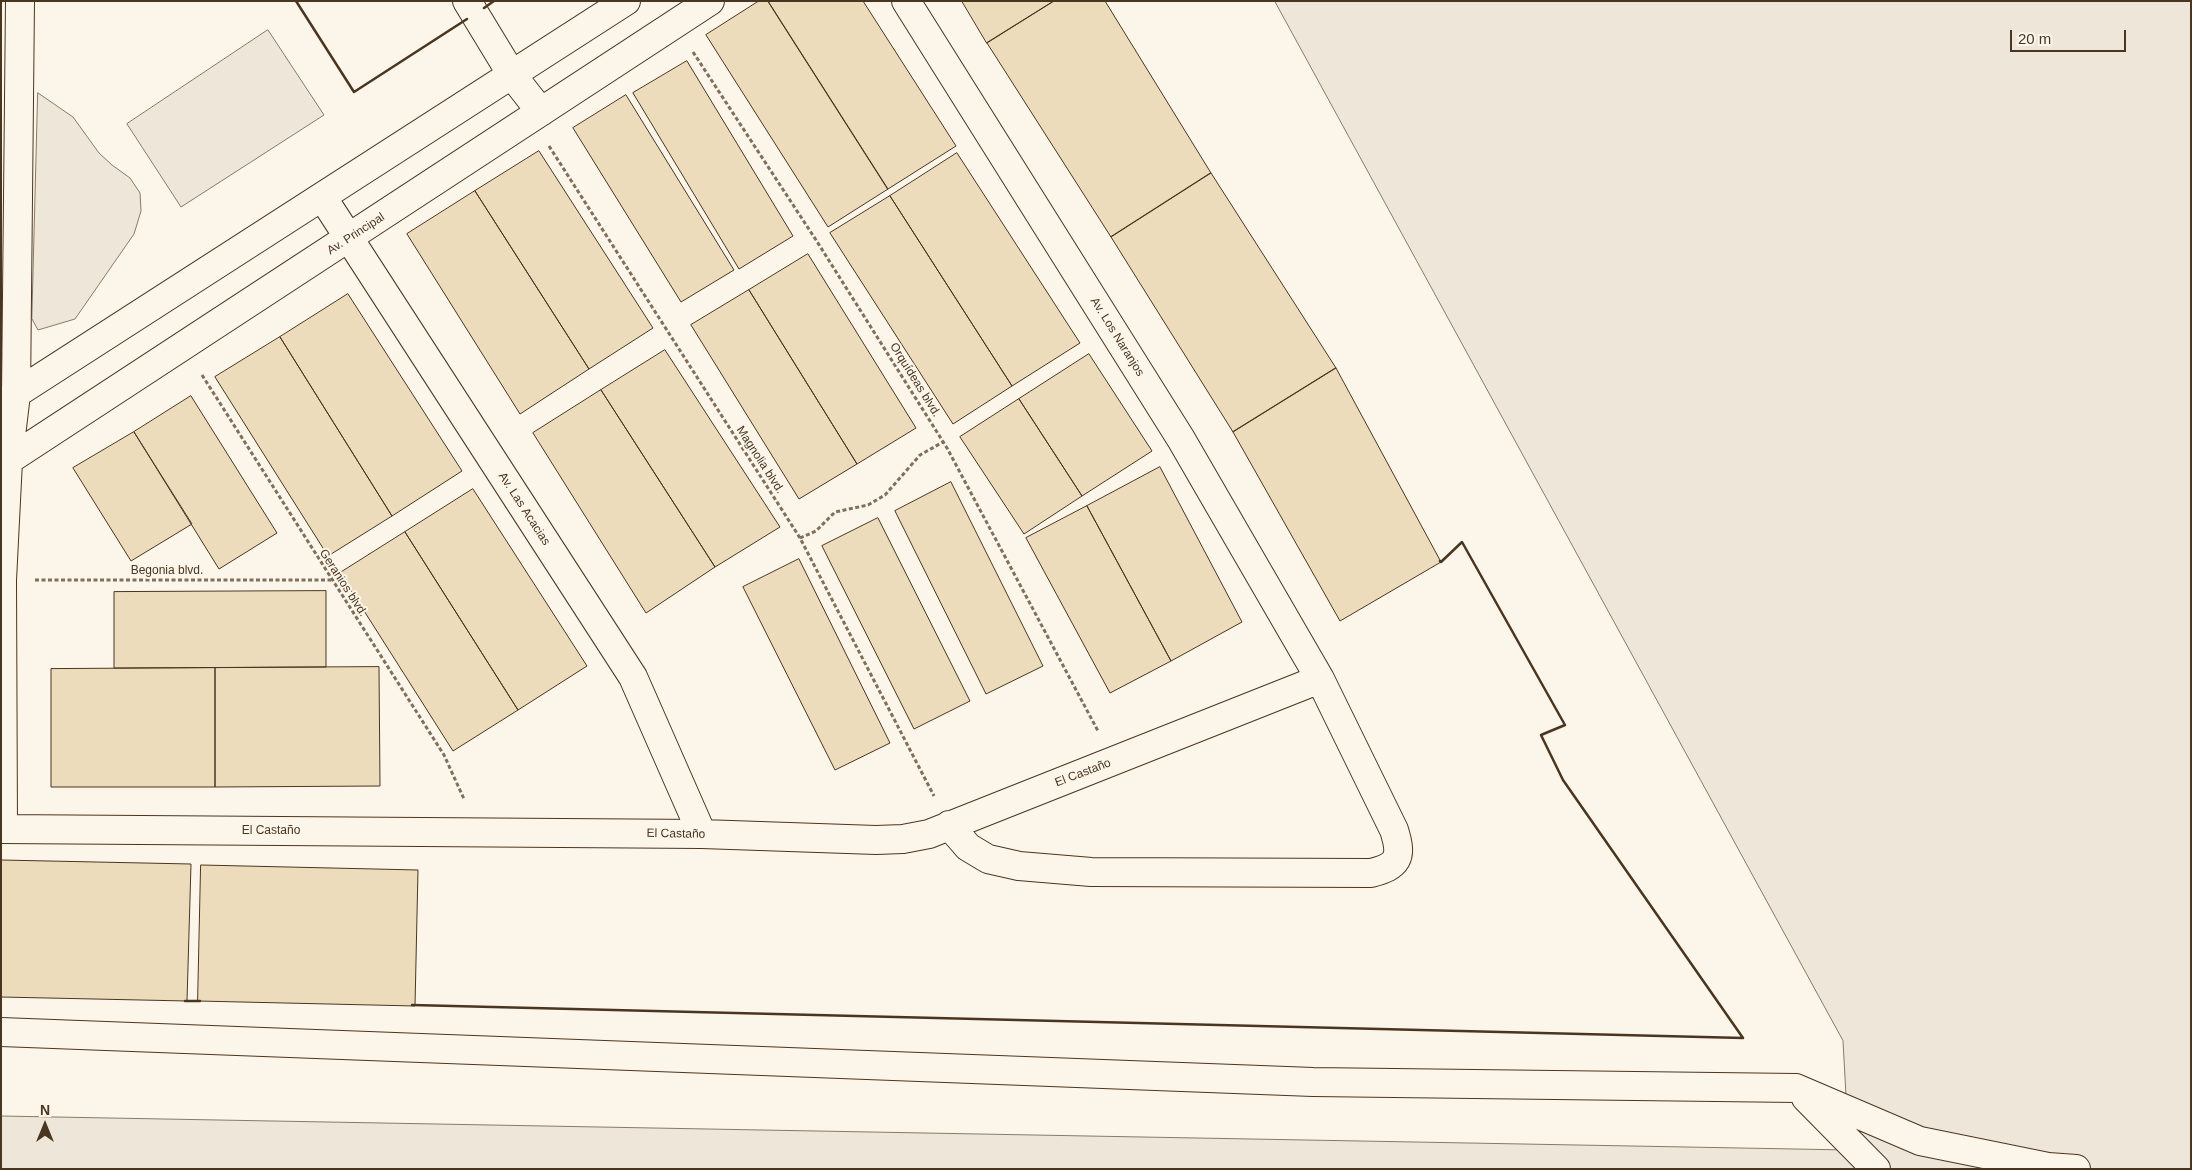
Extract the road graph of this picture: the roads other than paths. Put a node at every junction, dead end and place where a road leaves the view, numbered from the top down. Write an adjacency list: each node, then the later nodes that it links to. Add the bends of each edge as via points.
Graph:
1 (20, 1): 10 (street)
2 (467, 1): 6 (street)
3 (626, 1): 6 (street)
4 (710, 1): 7 (street, Av. Principal)
5 (906, 1): 13 (street, Av. Los Naranjos, via 1181,439)
6 (512, 75): 7 (street); 8 (street)
7 (536, 115): 9 (street, Av. Principal)
8 (323, 198): 9 (street, Av. Las Acacias); 10 (street)
9 (348, 238): 11 (street, Av. Principal); 16 (street, Av. Las Acacias, via 633,677)
10 (8, 398): 11 (street)
11 (5, 463): 12 (street)
12 (2, 580): 15 (street)
13 (1320, 679): 14 (street, El Castaño); 14 (street, Av. Los Naranjos, via 1394,830 1399,846 1397,858 1389,868 1371,874 1091,872 1019,866 988,859 968,847)
14 (949, 825): 16 (street, El Castaño, via 929,834 876,840)
15 (2, 829): 16 (street, El Castaño)
16 (702, 834)
17 (1, 1032): 18 (street, via 1312,1082)
18 (1796, 1088): 19 (street); 20 (street, via 1920,1142 2048,1167)
19 (1876, 1169)
20 (2076, 1169)

